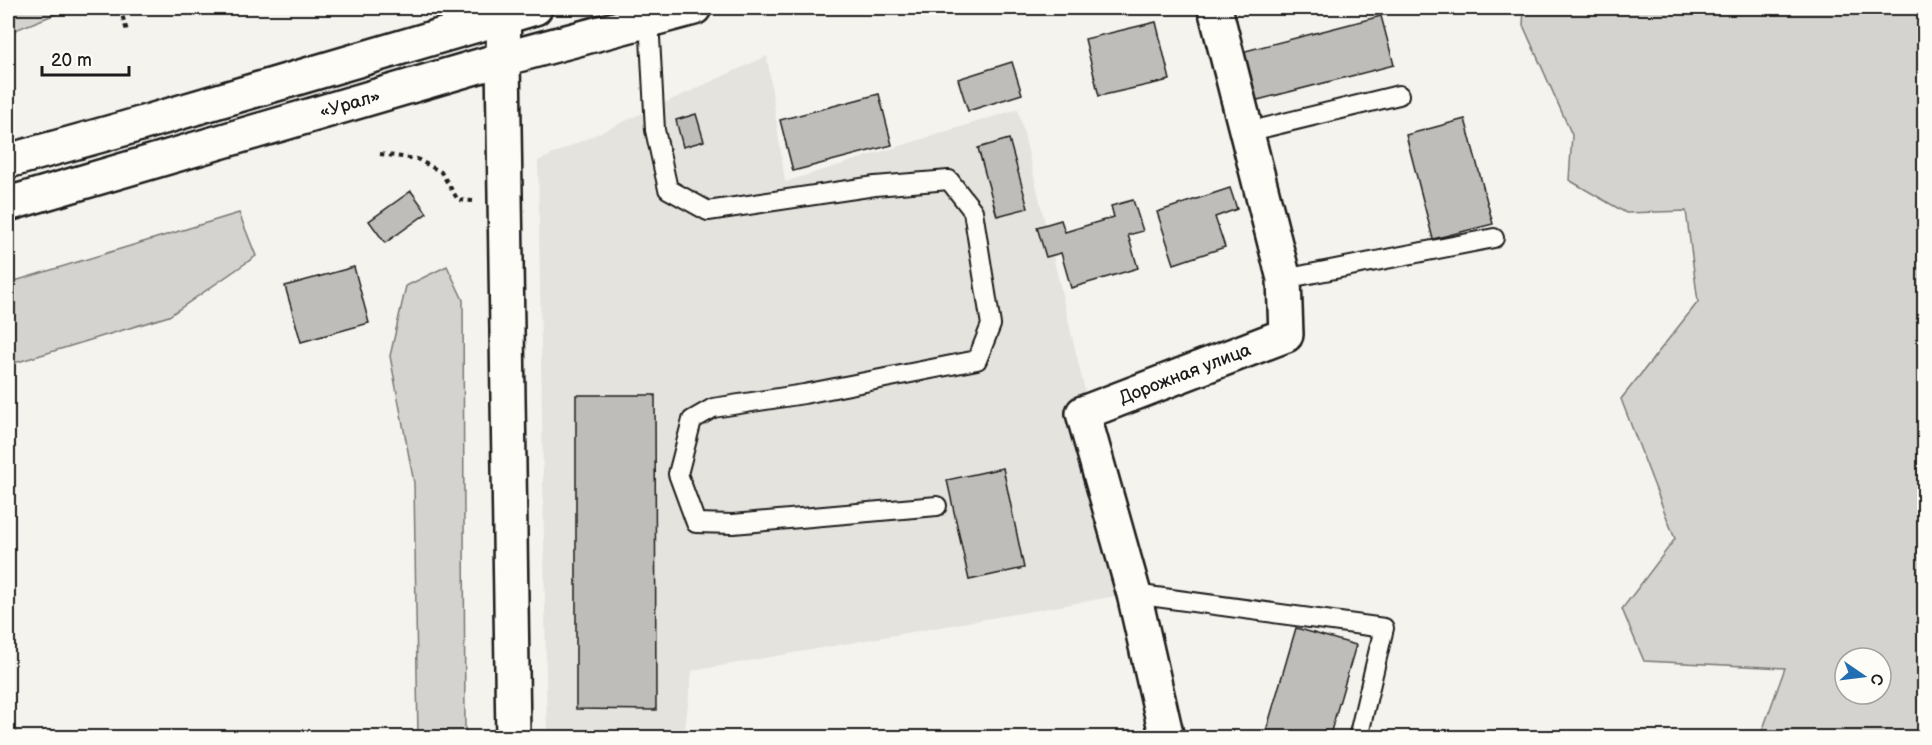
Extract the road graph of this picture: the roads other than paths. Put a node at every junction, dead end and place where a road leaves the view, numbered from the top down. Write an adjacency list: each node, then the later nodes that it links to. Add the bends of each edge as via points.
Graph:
1 (535, 8): 4 (main road)
2 (694, 8): 5 (main road, «Урал»)
3 (1215, 8): 8 (main road, Дорожная улица)
4 (504, 12): 6 (main road); 9 (main road)
5 (649, 19): 6 (main road, «Урал»); 13 (lane, via 655,130 668,189 708,212 874,186 949,180 973,211 991,325 977,360 713,408 692,420 678,474 696,523 733,524)
6 (503, 59): 10 (main road, «Урал»); 15 (main road)
7 (1399, 95): 8 (lane)
8 (1247, 132): 12 (main road, Дорожная улица)
9 (8, 161)
10 (8, 204)
11 (1494, 238): 12 (lane)
12 (1284, 279): 14 (main road, Дорожная улица, via 1286,335 1083,413)
13 (937, 506)
14 (1134, 594): 16 (main road, Дорожная улица); 17 (lane, via 1384,628)
15 (513, 738)
16 (1167, 738)
17 (1358, 738)

